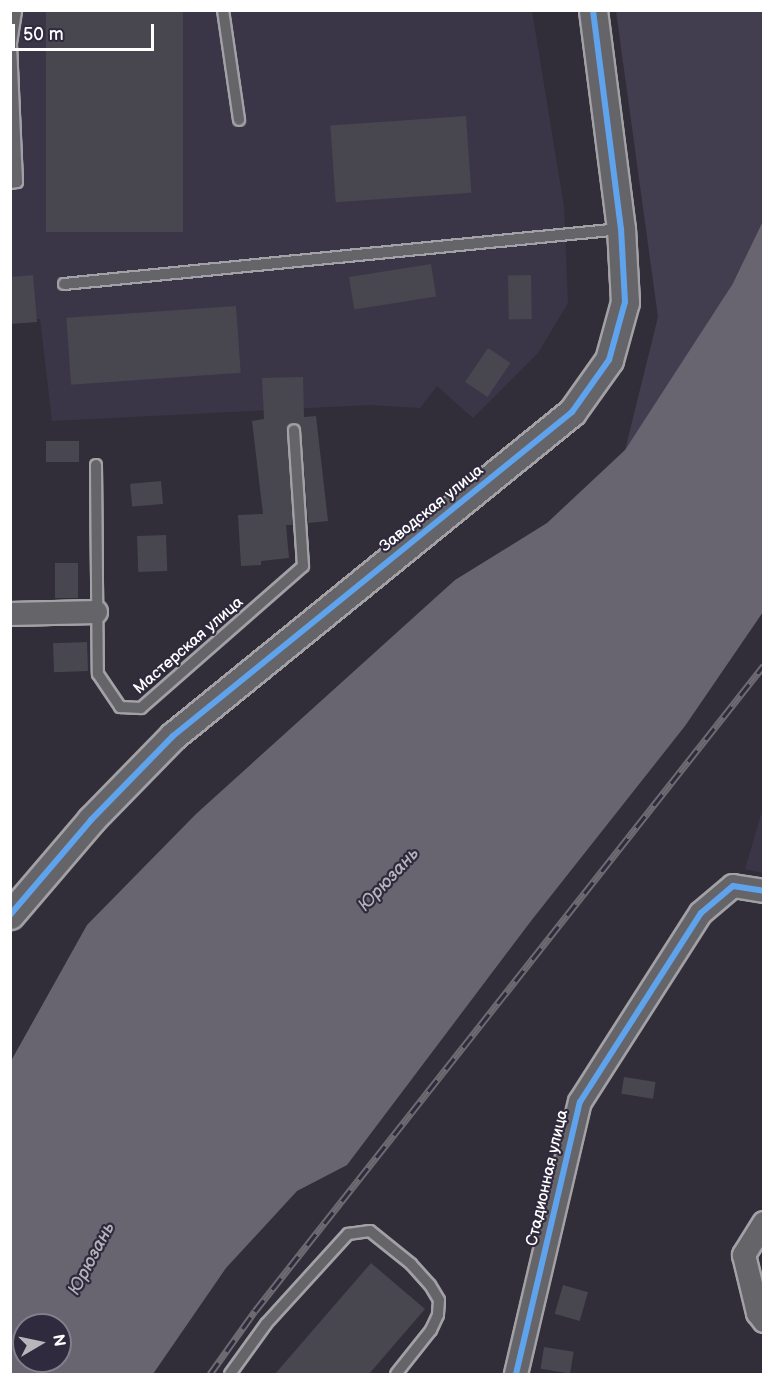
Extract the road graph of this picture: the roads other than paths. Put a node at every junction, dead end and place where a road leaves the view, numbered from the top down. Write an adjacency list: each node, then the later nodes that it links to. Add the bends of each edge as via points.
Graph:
1 (16, 10): 5 (lane, via 10,43 17,182)
2 (223, 10): 4 (lane)
3 (593, 10): 6 (street, Заводская улица)
4 (239, 120)
5 (10, 183)
6 (621, 229): 7 (lane); 13 (street, Заводская улица, via 625,302 609,360 572,412 173,736 91,820)
7 (64, 284)
8 (294, 430): 10 (lane, Мастерская улица, via 303,566 141,708 120,707 98,674)
9 (96, 465): 10 (lane, Мастерская улица)
10 (96, 612): 11 (street)
11 (10, 614)
12 (764, 891): 18 (street, Стадионная улица, via 733,886 701,913 580,1102)
13 (10, 915)
14 (764, 1223): 15 (street, via 744,1255 758,1313)
15 (764, 1321)
16 (230, 1374): 17 (lane, via 266,1324 348,1234 370,1231 411,1264 439,1300 431,1330)
17 (396, 1374)
18 (516, 1374)

